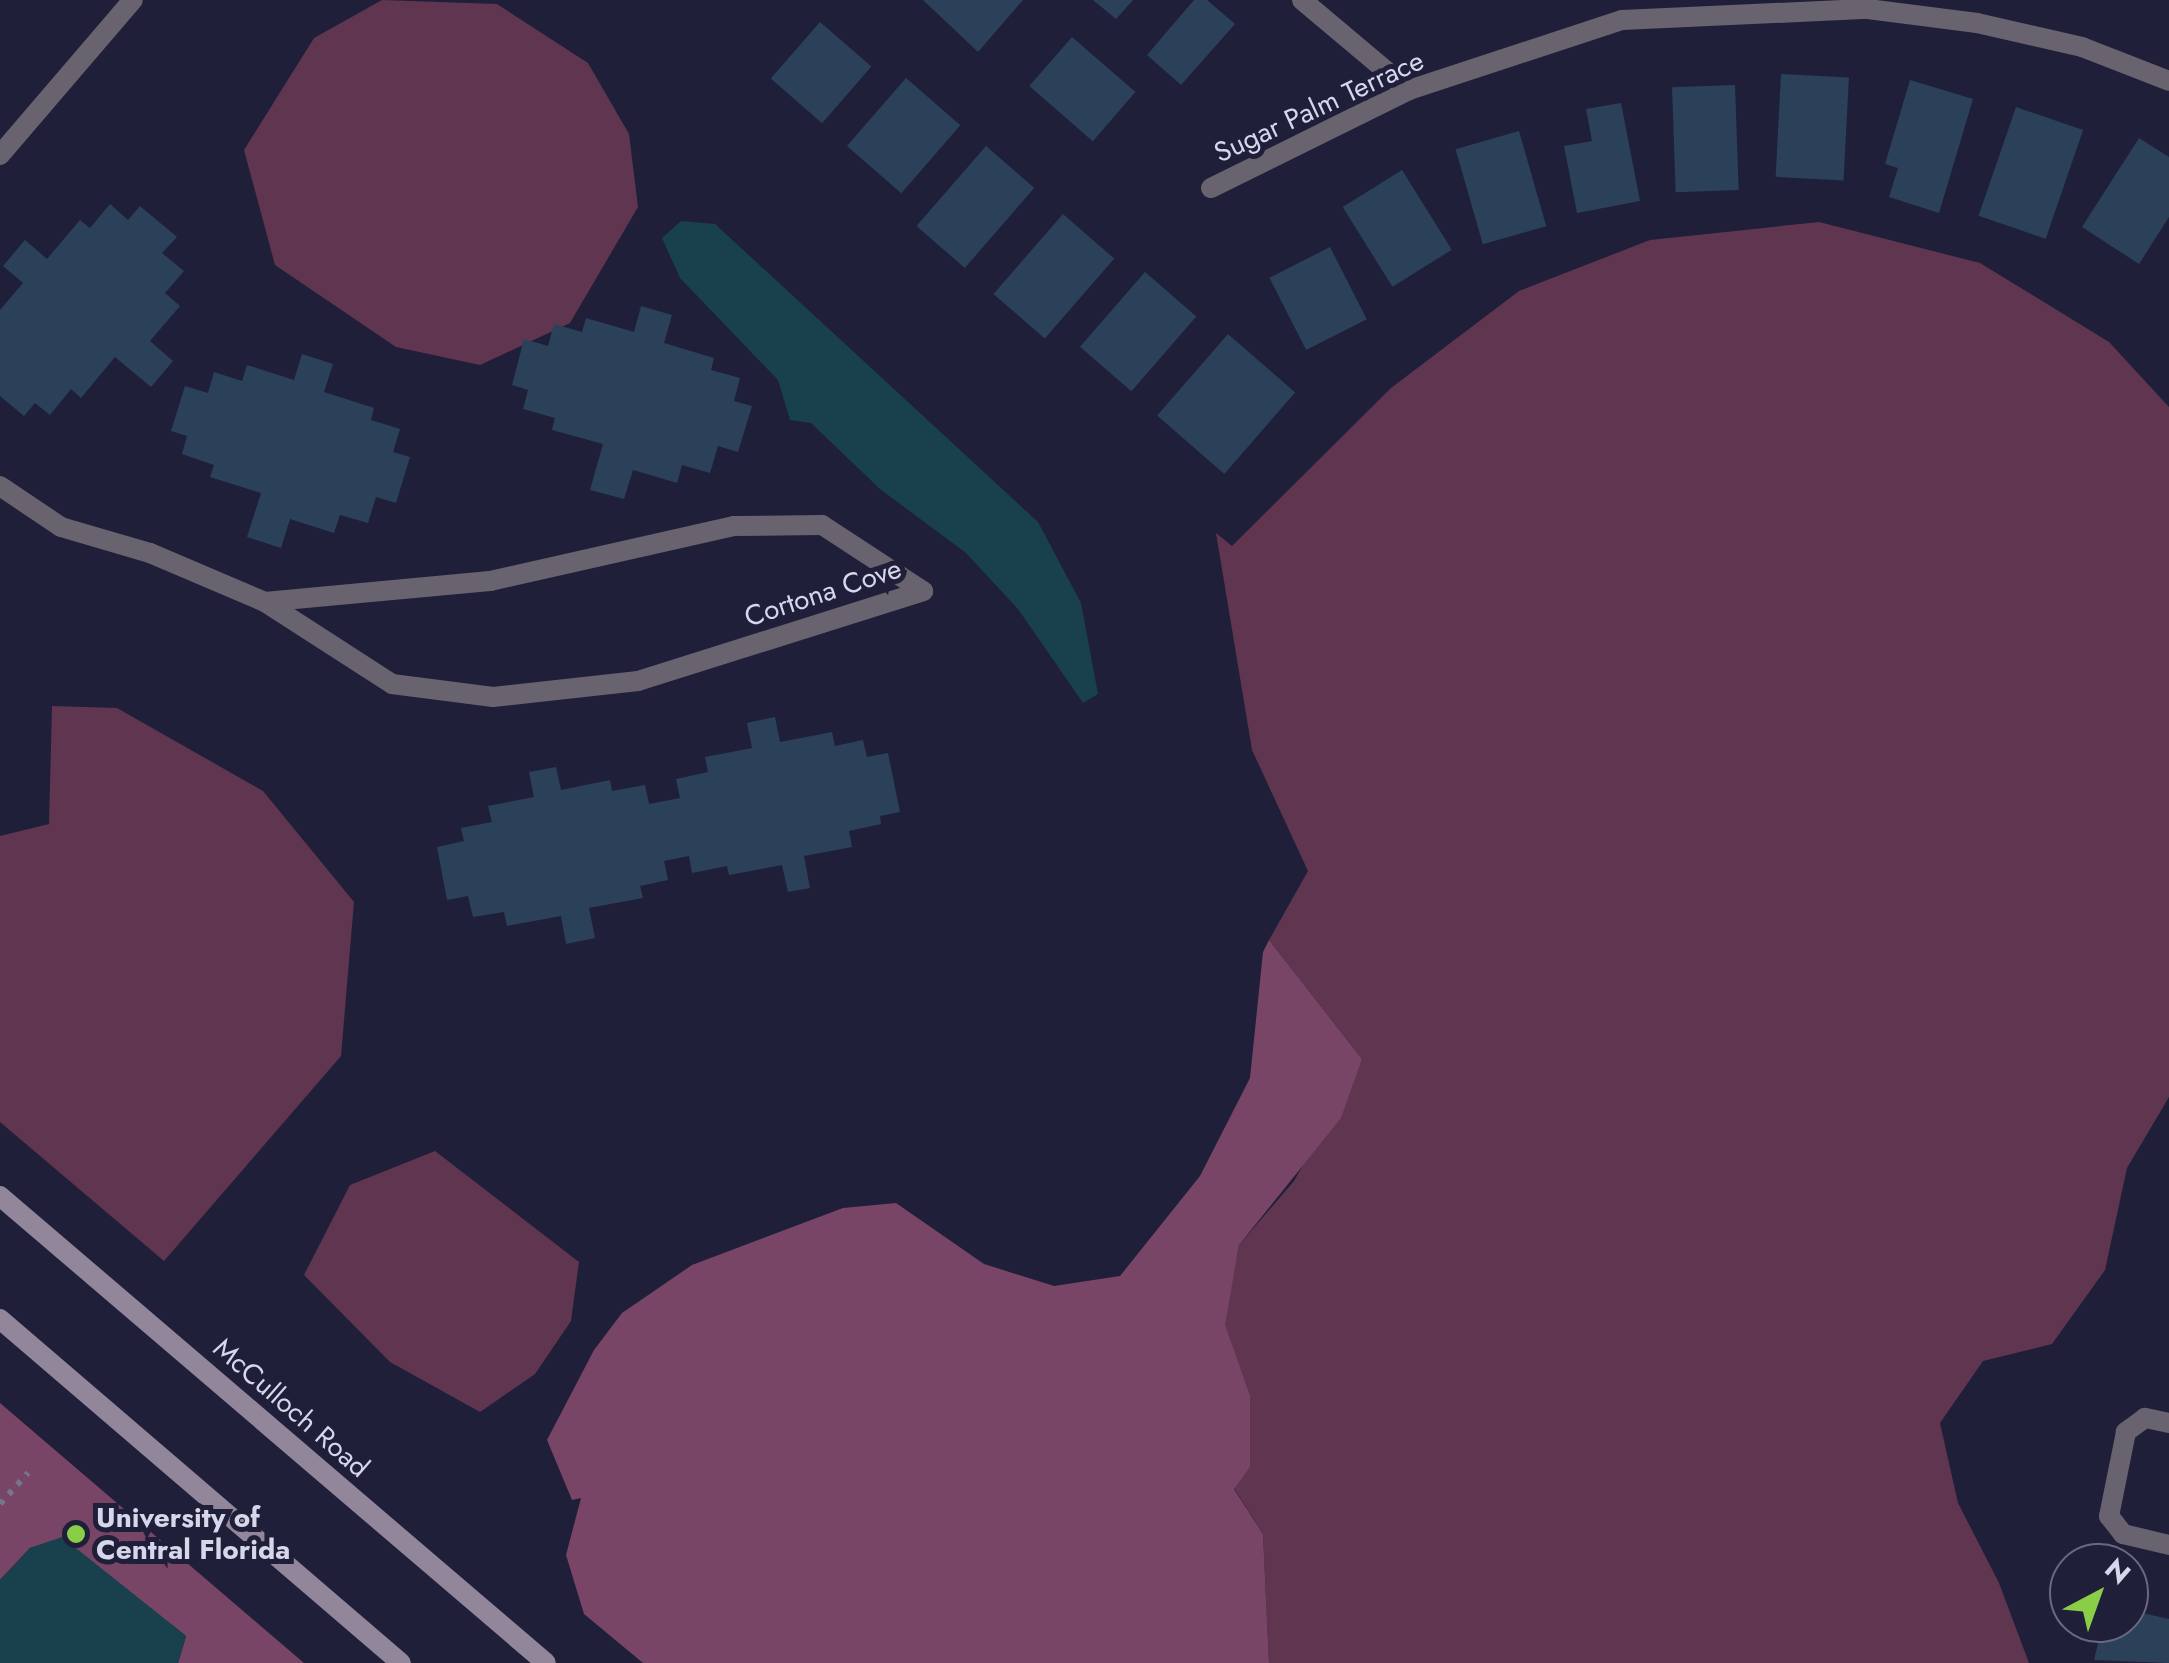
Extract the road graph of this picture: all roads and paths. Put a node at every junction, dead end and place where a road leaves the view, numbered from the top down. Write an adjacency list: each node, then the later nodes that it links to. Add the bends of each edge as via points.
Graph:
1 (133, 0): 7 (street)
2 (1302, 0): 6 (street)
3 (1612, 0): 4 (street)
4 (1622, 20): 5 (street, Sugar Palm Terrace, via 1868,9 1977,23 2082,47); 6 (street, Sugar Palm Terrace)
5 (2169, 81)
6 (1409, 90): 8 (street, Sugar Palm Terrace)
7 (0, 155)
8 (1211, 188)
9 (0, 486): 10 (street, Cortona Cove, via 61,527 150,553)
10 (265, 602): 10 (street, Cortona Cove, via 490,580 734,526 822,525 924,590 638,681 493,697 392,684)
11 (0, 1196): 18 (main road, McCulloch Road)
12 (0, 1320): 17 (main road)
13 (2169, 1423): 16 (street, via 2145,1418 2126,1432 2109,1516 2124,1534)
14 (28, 1474): 15 (path)
15 (0, 1504)
16 (2169, 1545)
17 (401, 1663)
18 (546, 1663)

